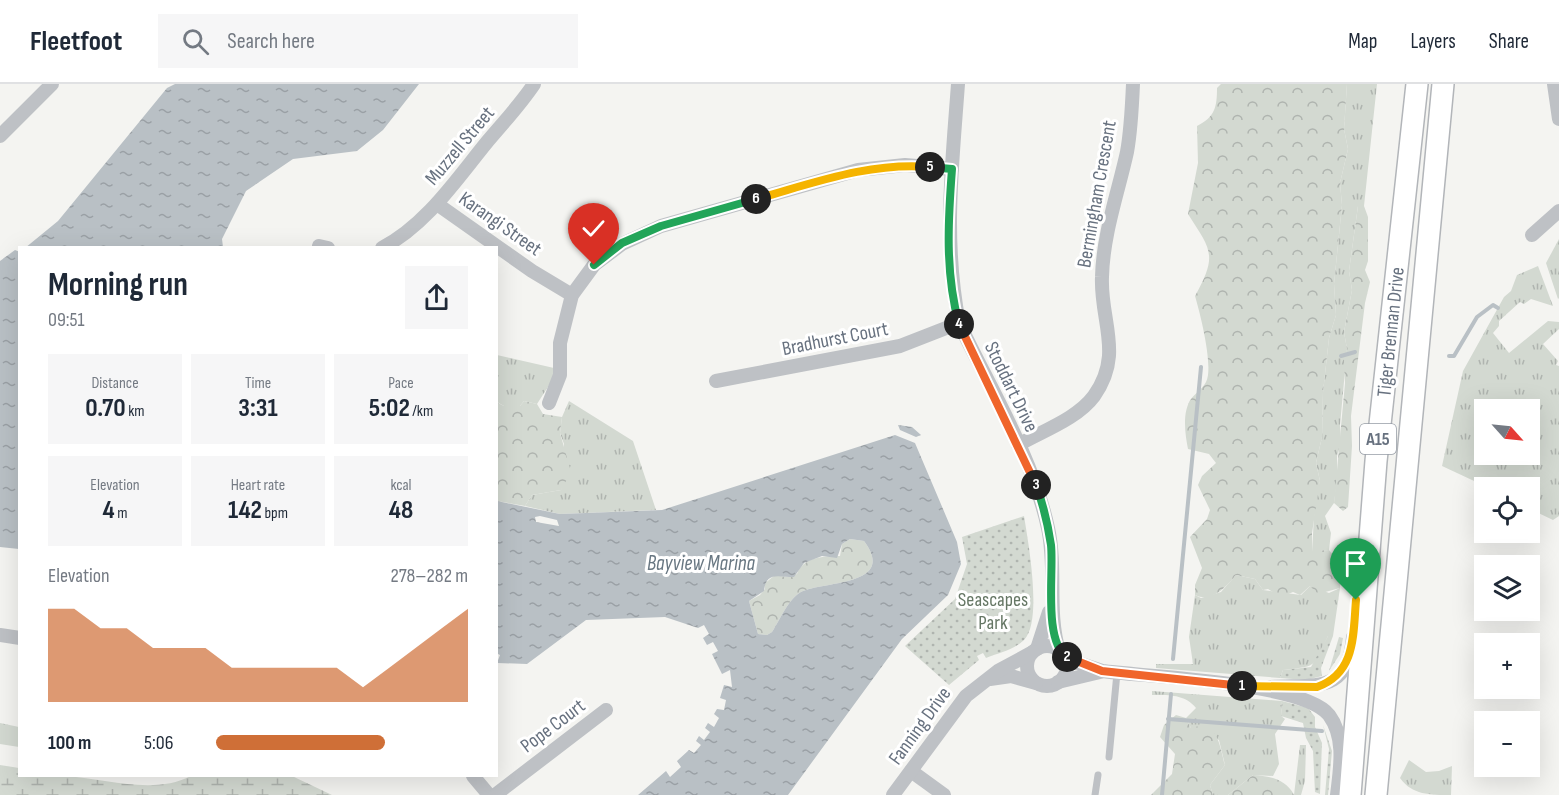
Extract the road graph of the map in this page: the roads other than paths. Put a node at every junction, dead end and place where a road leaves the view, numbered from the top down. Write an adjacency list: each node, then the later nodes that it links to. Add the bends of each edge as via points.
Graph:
1 (52, 84): 9 (street)
2 (534, 84): 11 (street, Muzzell Street)
3 (958, 84): 10 (street, Stoddart Drive)
4 (1133, 84): 21 (street, Bermingham Crescent, via 1127,150 1104,247 1101,279 1111,339 1109,362 1094,396 1078,411)
5 (1417, 84): 22 (main road, Tiger Brennan Drive / A15)
6 (1443, 84): 45 (main road, Tiger Brennan Drive / A15)
7 (1554, 84): 8 (street)
8 (1559, 118)
9 (0, 136)
10 (952, 169): 17 (street, via 905,165 858,170 661,226 622,243 594,265); 18 (street, Stoddart Drive, via 948,240)
11 (437, 204): 14 (street, Muzzell Street); 15 (street, Karangi Street)
12 (1559, 211): 13 (street)
13 (1532, 235)
14 (386, 246)
15 (497, 246)
16 (498, 247): 17 (street, Karangi Street)
17 (572, 295): 20 (street, via 560,343 560,375)
18 (958, 323): 19 (street, Bradhurst Court, via 900,346); 21 (street, Stoddart Drive)
19 (716, 381)
20 (549, 403)
21 (1018, 445): 23 (street, Stoddart Drive, via 1037,488 1048,528)
22 (1376, 461): 32 (street, via 1361,550 1352,651 1346,666 1328,683 1317,687); 44 (main road, Tiger Brennan Drive / A15)
23 (1052, 597): 26 (street, Stoddart Drive); 27 (street, Stoddart Drive)
24 (0, 635): 25 (street)
25 (18, 638)
26 (1035, 651): 27 (street, via 1049,646); 30 (street, Fanning Drive); 31 (street, via 1028,659 1027,669 1031,679)
27 (1060, 652): 28 (street, via 1091,668); 29 (street, via 1066,670)
28 (1117, 673): 29 (street, via 1088,673); 32 (street); 34 (lane)
29 (1059, 682): 31 (street, via 1050,686)
30 (980, 684): 31 (street, Fanning Drive, via 1011,676); 35 (street, Fanning Drive, via 960,703)
31 (1039, 684)
32 (1254, 688): 43 (street, via 1306,699 1329,715 1340,741)
33 (606, 710): 39 (street, Pope Court)
34 (1109, 757)
35 (911, 771): 40 (street, Fanning Drive); 41 (street)
36 (1098, 775): 42 (lane)
37 (474, 777): 38 (street)
38 (489, 795)
39 (495, 795)
40 (893, 795)
41 (945, 795)
42 (1095, 795)
43 (1337, 795)
44 (1350, 795)
45 (1376, 795)

